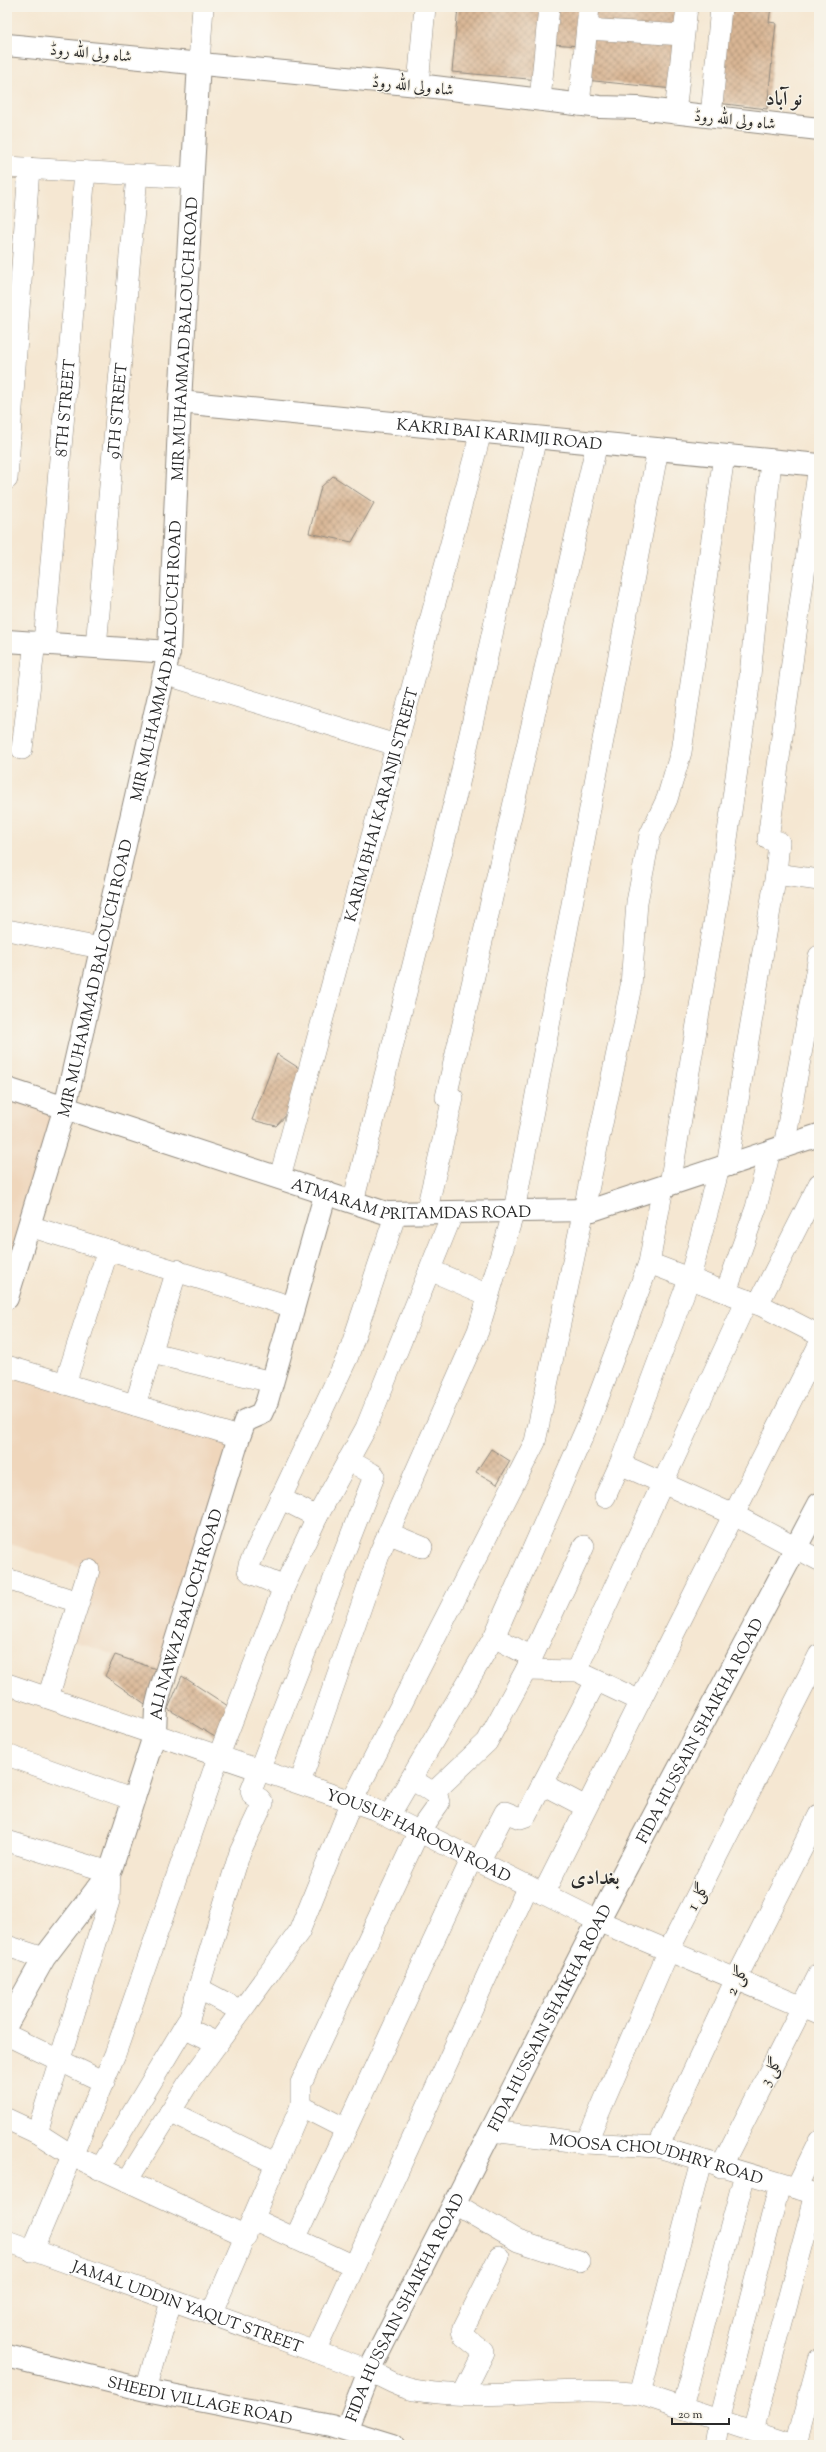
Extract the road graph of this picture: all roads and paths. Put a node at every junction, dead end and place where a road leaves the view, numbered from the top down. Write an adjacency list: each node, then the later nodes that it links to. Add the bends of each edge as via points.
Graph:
1 (203, 7): 10 (street, MIR MUHAMMAD BALOUCH ROAD)
2 (425, 7): 11 (street)
3 (549, 7): 12 (street)
4 (589, 7): 7 (street)
5 (687, 7): 8 (street)
6 (721, 7): 15 (street)
7 (587, 29): 8 (street); 13 (street)
8 (683, 35): 14 (street)
9 (7, 45): 10 (street, شاہ ولی اللہ روڈ)
10 (199, 62): 11 (street, شاہ ولی اللہ روڈ); 21 (street, MIR MUHAMMAD BALOUCH ROAD)
11 (418, 85): 12 (street, شاہ ولی اللہ روڈ)
12 (540, 100): 13 (street, شاہ ولی اللہ روڈ)
13 (579, 105): 14 (street, شاہ ولی اللہ روڈ)
14 (675, 112): 15 (street, شاہ ولی اللہ روڈ)
15 (711, 117): 16 (street, شاہ ولی اللہ روڈ)
16 (819, 128)
17 (7, 167): 18 (street)
18 (29, 168): 19 (street); 23 (street)
19 (85, 172): 20 (street); 33 (street, 8TH STREET)
20 (137, 175): 21 (street); 34 (street, 9TH STREET)
21 (192, 178): 22 (street, MIR MUHAMMAD BALOUCH ROAD)
22 (180, 402): 24 (street, KAKRI BAI KARIMJI ROAD); 35 (street, MIR MUHAMMAD BALOUCH ROAD)
23 (10, 408): 31 (street)
24 (481, 432): 25 (street, KAKRI BAI KARIMJI ROAD); 37 (street, KARIM BHAI KARANJI STREET)
25 (536, 437): 26 (street, KAKRI BAI KARIMJI ROAD); 53 (street, via 459,783)
26 (596, 443): 27 (street, KAKRI BAI KARIMJI ROAD); 58 (street, via 446,1097 454,1098)
27 (658, 449): 28 (street, KAKRI BAI KARIMJI ROAD); 55 (street)
28 (724, 456): 29 (street, KAKRI BAI KARIMJI ROAD); 54 (street, via 681,752 666,799 650,835 637,902 631,986)
29 (771, 460): 30 (street, KAKRI BAI KARIMJI ROAD); 51 (street, via 749,686 720,888)
30 (819, 465): 39 (street, via 768,839 779,842)
31 (7, 479)
32 (7, 641): 33 (street)
33 (39, 643): 34 (street); 38 (street, 8TH STREET)
34 (96, 647): 35 (street)
35 (168, 652): 36 (street, MIR MUHAMMAD BALOUCH ROAD)
36 (164, 674): 37 (street); 42 (street, MIR MUHAMMAD BALOUCH ROAD)
37 (396, 745): 49 (street, KARIM BHAI KARANJI STREET)
38 (22, 749)
39 (776, 874): 40 (street); 48 (street)
40 (819, 880)
41 (7, 930): 42 (street)
42 (101, 948): 45 (street, MIR MUHAMMAD BALOUCH ROAD)
43 (819, 956): 47 (street)
44 (7, 1089): 45 (street, ATMARAM PRITAMDAS ROAD)
45 (65, 1107): 49 (street, ATMARAM PRITAMDAS ROAD); 59 (street, MIR MUHAMMAD BALOUCH ROAD)
46 (819, 1135): 47 (street, ATMARAM PRITAMDAS ROAD)
47 (777, 1149): 48 (street, ATMARAM PRITAMDAS ROAD); 65 (street)
48 (723, 1167): 51 (street, ATMARAM PRITAMDAS ROAD); 64 (street)
49 (280, 1177): 52 (street, ATMARAM PRITAMDAS ROAD)
50 (819, 1184): 68 (street)
51 (666, 1186): 54 (street, ATMARAM PRITAMDAS ROAD, via 592,1210); 61 (street)
52 (326, 1192): 53 (street, ATMARAM PRITAMDAS ROAD); 69 (street, ALI NAWAZ BALOCH ROAD)
53 (353, 1202): 57 (street, ATMARAM PRITAMDAS ROAD, via 386,1213)
54 (584, 1210): 55 (street, ATMARAM PRITAMDAS ROAD); 112 (street, via 535,1442)
55 (514, 1211): 56 (street, ATMARAM PRITAMDAS ROAD); 66 (street)
56 (453, 1212): 58 (street, ATMARAM PRITAMDAS ROAD); 63 (street)
57 (396, 1213): 58 (street, ATMARAM PRITAMDAS ROAD); 82 (street, via 348,1356)
58 (426, 1213)
59 (29, 1226): 60 (street); 67 (street, MIR MUHAMMAD BALOUCH ROAD)
60 (108, 1250): 62 (street); 75 (street)
61 (648, 1264): 64 (street); 95 (street, via 589,1422)
62 (177, 1270): 69 (street); 72 (street)
63 (430, 1270): 66 (street); 78 (street, via 366,1428)
64 (689, 1278): 65 (street); 79 (street)
65 (726, 1292): 68 (street)
66 (488, 1295): 86 (street, via 478,1331)
67 (7, 1298)
68 (752, 1302): 70 (street); 80 (street)
69 (293, 1307): 74 (street, ALI NAWAZ BALOCH ROAD)
70 (819, 1335)
71 (819, 1345): 84 (street)
72 (152, 1353): 74 (street); 76 (street)
73 (7, 1366): 75 (street)
74 (272, 1382): 77 (street, ALI NAWAZ BALOCH ROAD, via 261,1414 245,1421)
75 (65, 1384): 76 (street)
76 (135, 1405): 77 (street)
77 (239, 1438): 103 (street, ALI NAWAZ BALOCH ROAD, via 160,1692 156,1708)
78 (348, 1460): 85 (street); 106 (street, via 374,1475 373,1479)
79 (620, 1464): 80 (street); 81 (street)
80 (662, 1484): 84 (street); 98 (street)
81 (605, 1497)
82 (280, 1498): 85 (street); 93 (street, via 248,1570)
83 (819, 1504): 89 (street, FIDA HUSSAIN SHAIKHA ROAD)
84 (734, 1515): 89 (street); 102 (street)
85 (317, 1517): 93 (street)
86 (388, 1533): 88 (street); 108 (street)
87 (584, 1546): 97 (street)
88 (422, 1547)
89 (794, 1548): 90 (street); 121 (street, FIDA HUSSAIN SHAIKHA ROAD)
90 (819, 1560)
91 (89, 1570): 94 (street)
92 (7, 1579): 94 (street)
93 (284, 1587): 105 (street)
94 (78, 1602): 101 (street)
95 (494, 1637): 97 (street); 107 (street)
96 (819, 1655): 123 (street, گلی 1)
97 (529, 1664): 98 (street); 110 (street, via 487,1742)
98 (576, 1671): 99 (street)
99 (596, 1681): 102 (street); 109 (street)
100 (7, 1684): 101 (street, YOUSUF HAROON ROAD)
101 (48, 1697): 103 (street, YOUSUF HAROON ROAD)
102 (640, 1701): 113 (street)
103 (155, 1733): 105 (street, YOUSUF HAROON ROAD); 111 (street, ALI NAWAZ BALOCH ROAD)
104 (7, 1755): 111 (street)
105 (219, 1755): 106 (street, YOUSUF HAROON ROAD); 135 (street)
106 (259, 1768): 108 (street, YOUSUF HAROON ROAD); 127 (street, via 251,1791 253,1796 263,1803 240,1852)
107 (411, 1779): 110 (street); 115 (street)
108 (300, 1783): 112 (street, YOUSUF HAROON ROAD)
109 (542, 1784): 113 (street); 118 (street, via 524,1818 504,1813)
110 (433, 1793): 116 (street, via 437,1795 439,1803)
111 (134, 1800): 119 (street, ALI NAWAZ BALOCH ROAD)
112 (352, 1801): 115 (street, YOUSUF HAROON ROAD); 129 (street, via 299,1932)
113 (586, 1807): 120 (street)
114 (819, 1815): 126 (street, گلی 2)
115 (389, 1816): 116 (street, YOUSUF HAROON ROAD)
116 (419, 1832): 118 (street, YOUSUF HAROON ROAD); 136 (street, via 301,2083)
117 (7, 1841): 119 (street)
118 (476, 1860): 120 (street, YOUSUF HAROON ROAD); 139 (street)
119 (110, 1872): 124 (street, ALI NAWAZ BALOCH ROAD); 134 (street, via 109,1902)
120 (535, 1890): 121 (street, YOUSUF HAROON ROAD); 161 (street)
121 (598, 1921): 123 (street, YOUSUF HAROON ROAD); 140 (street, FIDA HUSSAIN SHAIKHA ROAD)
122 (7, 1946): 124 (street)
123 (669, 1950): 126 (street, YOUSUF HAROON ROAD); 143 (street, گلی 1)
124 (44, 1958): 130 (street, ALI NAWAZ BALOCH ROAD)
125 (819, 1974): 128 (street, گلی 3)
126 (736, 1979): 128 (street, YOUSUF HAROON ROAD); 144 (street, گلی 2)
127 (198, 1988): 129 (street); 131 (street, via 189,2019)
128 (811, 2010): 148 (street, گلی 3)
129 (241, 2011): 133 (street)
130 (7, 2024)
131 (184, 2026): 133 (street); 149 (street)
132 (7, 2035): 134 (street)
133 (218, 2043): 137 (street)
134 (61, 2062): 135 (street); 141 (street)
135 (104, 2082): 145 (street)
136 (301, 2106): 139 (street); 147 (street)
137 (170, 2112): 147 (street); 151 (street)
138 (7, 2118): 141 (street)
139 (346, 2129): 156 (street)
140 (492, 2132): 143 (street, MOOSA CHOUDHRY ROAD); 154 (street, FIDA HUSSAIN SHAIKHA ROAD)
141 (37, 2134): 145 (street)
142 (819, 2141): 152 (street)
143 (586, 2143): 144 (street, MOOSA CHOUDHRY ROAD)
144 (658, 2147): 146 (street, MOOSA CHOUDHRY ROAD)
145 (73, 2156): 149 (street); 158 (street)
146 (701, 2162): 148 (street, MOOSA CHOUDHRY ROAD); 170 (street)
147 (276, 2164): 155 (street)
148 (721, 2167): 150 (street, MOOSA CHOUDHRY ROAD)
149 (99, 2169): 151 (street)
150 (745, 2174): 152 (street, MOOSA CHOUDHRY ROAD); 171 (street)
151 (126, 2181): 155 (street)
152 (788, 2186): 153 (street, MOOSA CHOUDHRY ROAD); 172 (street)
153 (817, 2195): 174 (street)
154 (455, 2204): 160 (street, via 518,2240); 167 (street, FIDA HUSSAIN SHAIKHA ROAD)
155 (249, 2228): 156 (street); 163 (street)
156 (295, 2239): 161 (street)
157 (7, 2241): 158 (street, JAMAL UDDIN YAQUT STREET)
158 (32, 2251): 162 (street, JAMAL UDDIN YAQUT STREET)
159 (499, 2257): 169 (street, via 462,2331 464,2336 484,2352)
160 (579, 2261)
161 (354, 2266): 164 (street)
162 (171, 2301): 163 (street, JAMAL UDDIN YAQUT STREET); 168 (street)
163 (211, 2315): 164 (street, JAMAL UDDIN YAQUT STREET)
164 (315, 2352): 167 (street, JAMAL UDDIN YAQUT STREET)
165 (7, 2356): 168 (street, SHEEDI VILLAGE ROAD)
166 (819, 2359): 177 (street)
167 (369, 2371): 169 (street, JAMAL UDDIN YAQUT STREET, via 413,2390); 173 (street, FIDA HUSSAIN SHAIKHA ROAD)
168 (146, 2390): 173 (street, SHEEDI VILLAGE ROAD)
169 (463, 2394): 170 (street, JAMAL UDDIN YAQUT STREET, via 615,2391)
170 (640, 2394): 171 (street, JAMAL UDDIN YAQUT STREET)
171 (682, 2407): 172 (street, JAMAL UDDIN YAQUT STREET)
172 (719, 2420): 174 (street, JAMAL UDDIN YAQUT STREET); 176 (street)
173 (346, 2430): 175 (street, SHEEDI VILLAGE ROAD)
174 (753, 2431): 177 (street, JAMAL UDDIN YAQUT STREET)
175 (393, 2445)
176 (715, 2445)
177 (795, 2445)

